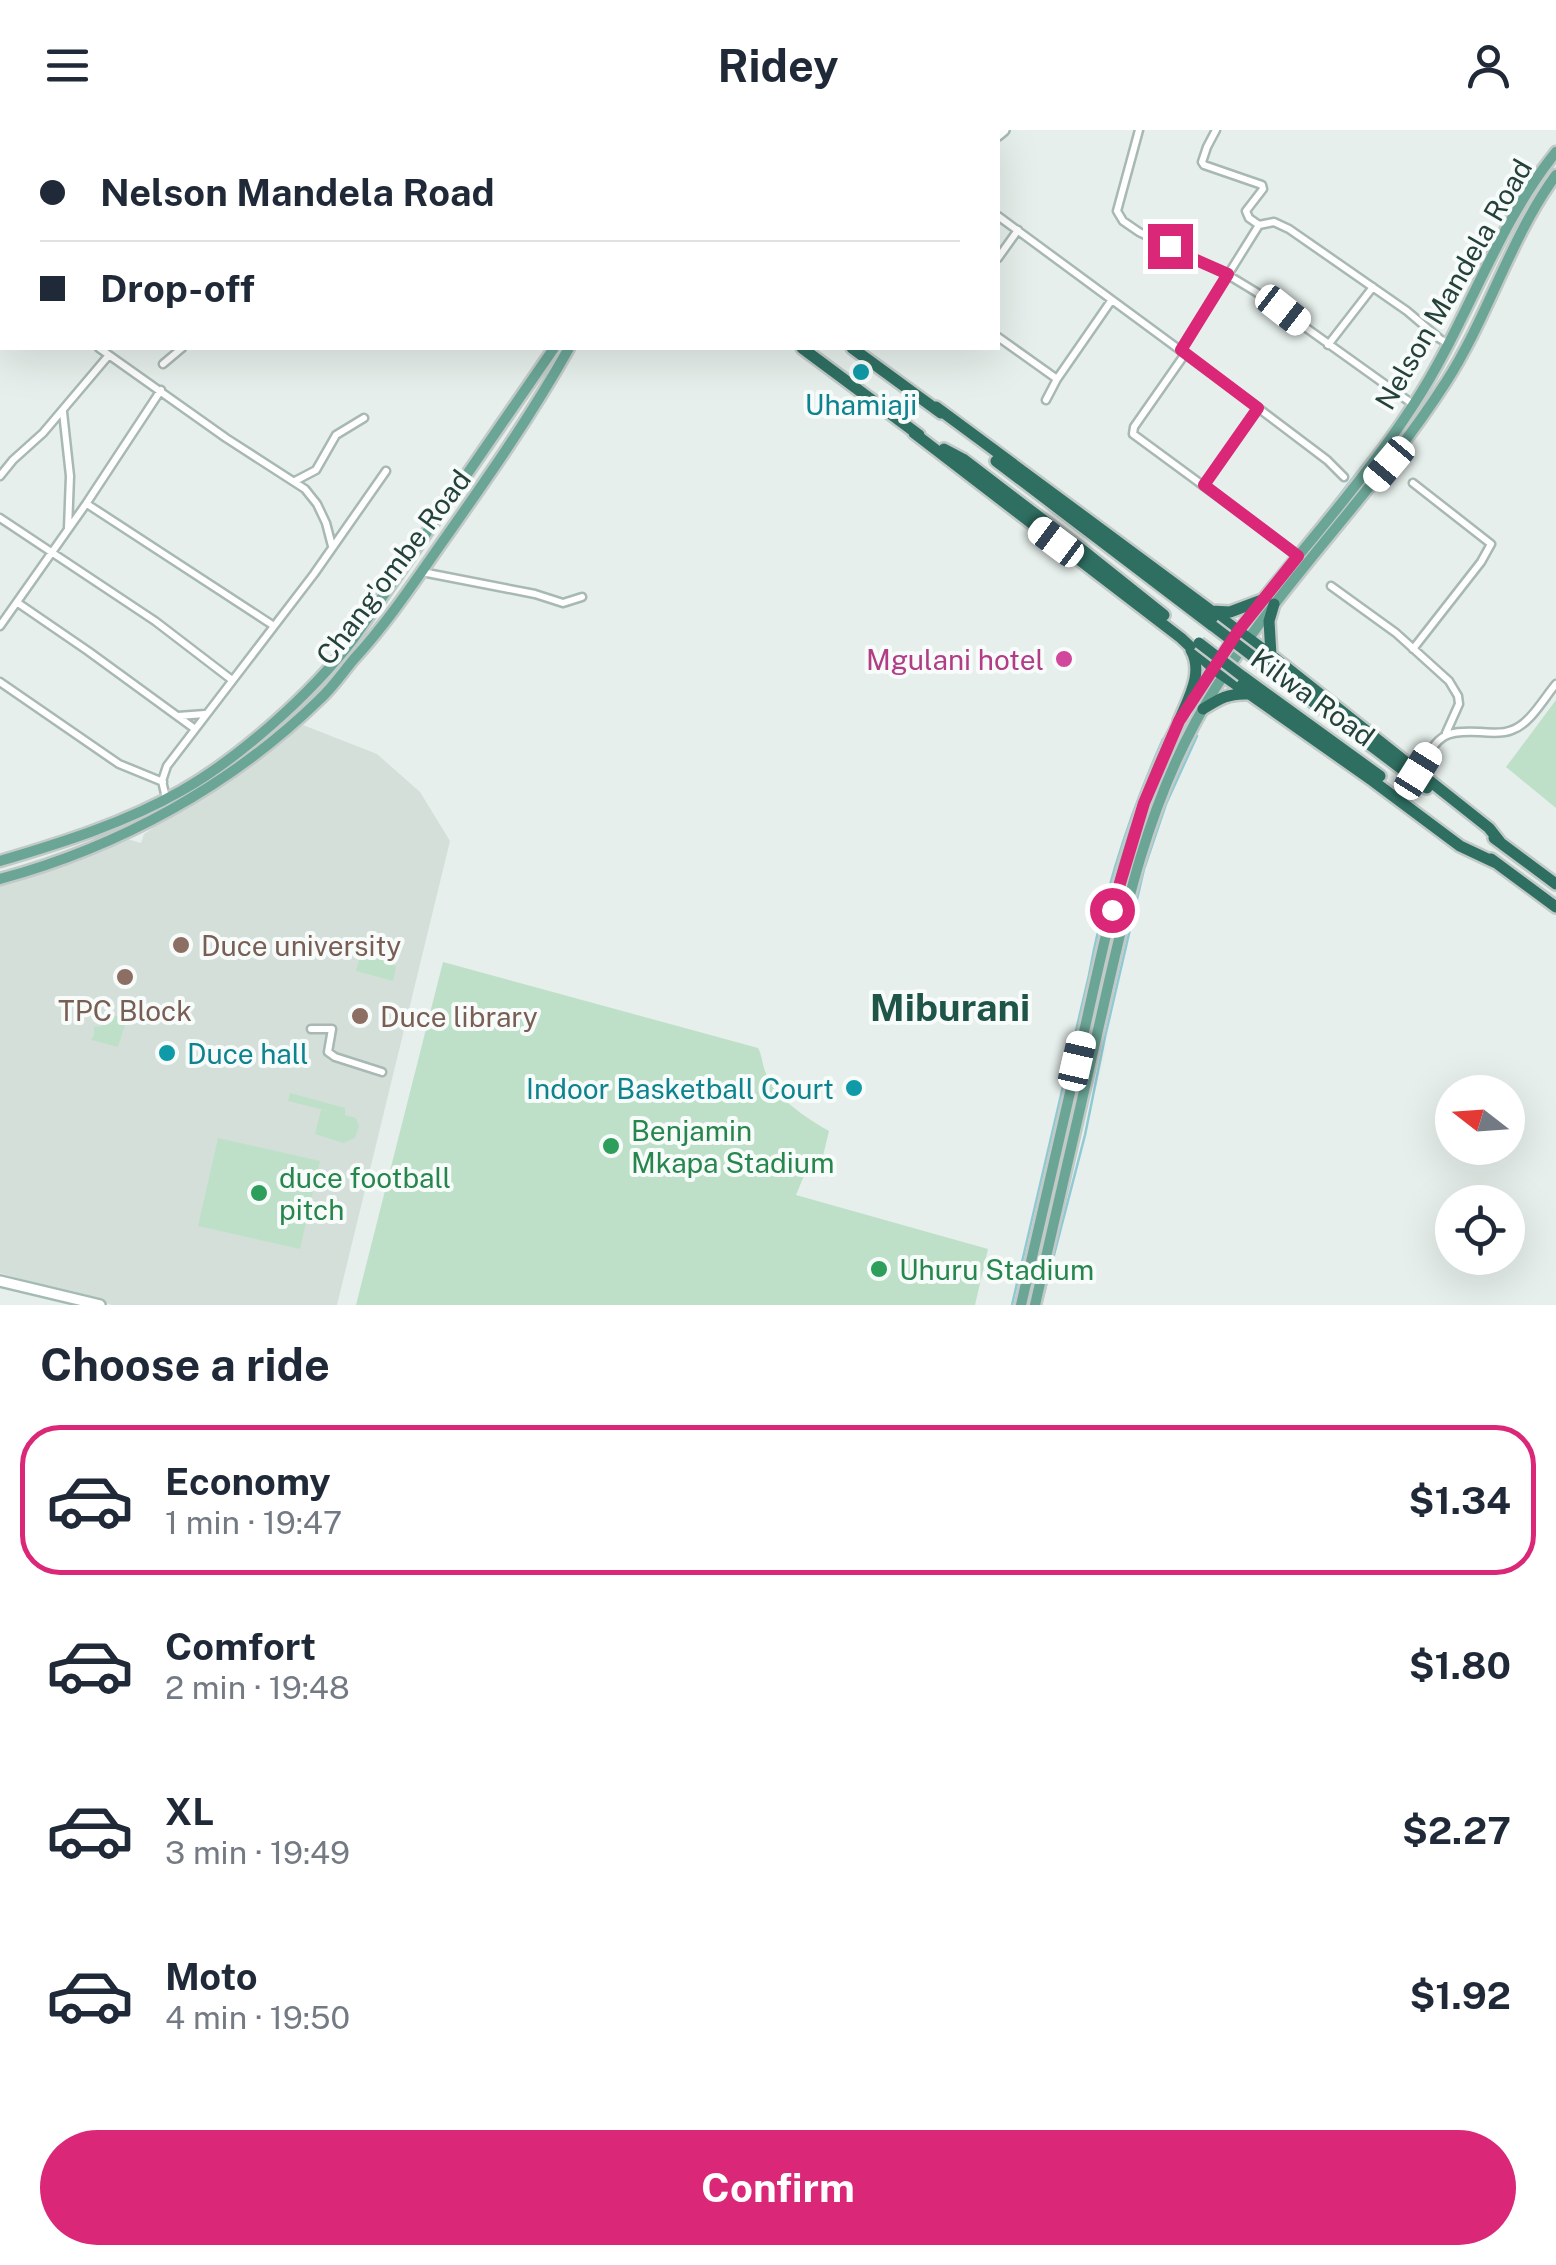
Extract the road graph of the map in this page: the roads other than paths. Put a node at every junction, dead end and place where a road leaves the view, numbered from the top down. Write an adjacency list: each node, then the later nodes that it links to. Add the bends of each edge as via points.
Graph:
1 (1138, 130): 9 (street, via 1118,215)
2 (1216, 130): 6 (street, via 1204,165 1262,185 1246,212)
3 (1556, 152): 13 (main road, Nelson Mandela Road, via 1517,209)
4 (1556, 175): 48 (main road, Nelson Mandela Road, via 1521,228 1449,378 1389,464)
5 (1000, 217): 7 (street)
6 (1259, 225): 9 (street); 10 (street, via 1281,224)
7 (1018, 230): 8 (street); 11 (street)
8 (1000, 255)
9 (1228, 274): 14 (street); 21 (street)
10 (1372, 287): 13 (street); 14 (street)
11 (1112, 301): 21 (street); 24 (street)
12 (1000, 337): 24 (street)
13 (1449, 344): 27 (main road, Nelson Mandela Road)
14 (1328, 345): 27 (street)
15 (103, 350): 22 (street)
16 (180, 350): 23 (street)
17 (553, 350): 70 (main road, Chang'ombe Road, via 337,660 221,765)
18 (568, 350): 45 (main road, Chang'ombe Road)
19 (805, 350): 54 (highway, Kilwa Road, via 914,433 963,458)
20 (855, 350): 28 (highway, Kilwa Road)
21 (1183, 352): 29 (street); 37 (street, via 1133,434)
22 (110, 354): 25 (street); 30 (street)
23 (164, 364)
24 (1057, 380): 26 (street)
25 (161, 390): 35 (street); 38 (street)
26 (1046, 400)
27 (1414, 405): 44 (main road, Nelson Mandela Road)
28 (936, 407): 50 (highway); 71 (highway, Kilwa Road, bridge, via 963,436)
29 (1258, 408): 34 (street); 37 (street)
30 (63, 411): 33 (street); 41 (street)
31 (364, 418): 35 (street, via 336,435 316,470)
32 (386, 471): 42 (street)
33 (0, 476)
34 (1344, 478)
35 (295, 481): 42 (street, via 317,504)
36 (1413, 483): 55 (street, via 1491,544)
37 (1204, 485): 44 (street)
38 (86, 504): 41 (street); 52 (street)
39 (3, 520): 40 (street); 43 (street)
40 (0, 530)
41 (68, 530): 43 (street)
42 (333, 548): 52 (street)
43 (54, 552): 49 (street); 58 (street)
44 (1298, 556): 48 (main road, Nelson Mandela Road)
45 (421, 572): 47 (street, via 563,603); 74 (main road, Chang'ombe Road, via 322,698 201,794 101,844)
46 (1331, 586): 55 (street)
47 (582, 597)
48 (1268, 602): 50 (highway); 53 (main road, Nelson Mandela Road); 56 (highway)
49 (18, 604): 51 (street); 64 (street)
50 (1211, 610): 53 (highway)
51 (0, 626)
52 (274, 626): 58 (street)
53 (1243, 635): 56 (highway); 57 (main road, Nelson Mandela Road)
54 (1192, 642): 57 (highway); 65 (highway, via 1197,664); 73 (highway, Kilwa Road, bridge)
55 (1413, 649): 67 (street, via 1458,696)
56 (1271, 655): 68 (highway)
57 (1218, 672): 61 (highway); 62 (main road, Nelson Mandela Road); 65 (main road, Nelson Mandela Road)
58 (232, 680): 63 (street)
59 (0, 682): 69 (street, via 119,764)
60 (1556, 684): 67 (street, via 1512,731)
61 (1248, 694): 62 (highway, via 1231,693); 73 (highway, via 1460,846)
62 (1203, 709): 82 (main road, Nelson Mandela Road, via 1169,774 1139,857)
63 (207, 714): 64 (street); 66 (street)
64 (176, 716): 66 (street)
65 (1179, 721): 81 (main road, Nelson Mandela Road, via 1116,892)
66 (195, 730): 69 (street, via 164,772)
67 (1446, 733): 68 (street)
68 (1418, 771): 71 (highway)
69 (164, 783): 70 (street)
70 (166, 798): 72 (main road, Chang'ombe Road)
71 (1500, 842): 75 (highway, Kilwa Road)
72 (0, 860)
73 (1494, 862): 76 (highway, Kilwa Road)
74 (0, 879)
75 (1556, 884)
76 (1556, 907)
77 (312, 1029): 78 (street, via 332,1029 328,1052 336,1057)
78 (382, 1072)
79 (0, 1281): 80 (street)
80 (100, 1305)
81 (1021, 1305)
82 (1035, 1305)

